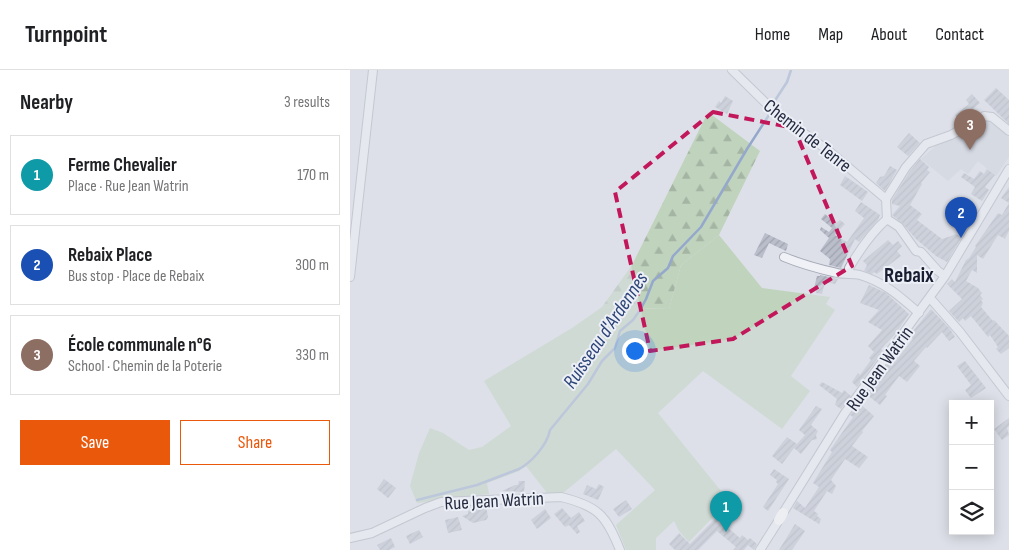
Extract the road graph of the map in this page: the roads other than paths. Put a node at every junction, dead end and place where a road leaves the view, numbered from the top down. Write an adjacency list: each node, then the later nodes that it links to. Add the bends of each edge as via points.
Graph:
1 (373, 70): 10 (street)
2 (732, 70): 5 (street, Chemin de Tenre, via 772,110)
3 (1009, 131): 5 (street, via 992,116 984,116 951,135 926,144 906,166)
4 (1009, 169): 9 (street, Rue Jean Watrin)
5 (886, 198): 6 (street)
6 (887, 219): 8 (street, via 854,260 849,268); 9 (street)
7 (784, 256): 8 (street, via 839,274)
8 (850, 274): 12 (street, via 888,287)
9 (946, 276): 11 (street, Rue Jean Watrin)
10 (350, 277)
11 (930, 298): 12 (street, Rue Jean Watrin); 13 (street)
12 (919, 313): 16 (street, Rue Jean Watrin, via 845,414)
13 (1009, 396)
14 (350, 538): 15 (street, Rue Jean Watrin, via 372,533 441,502 561,497 591,507 605,518)
15 (620, 550)
16 (760, 550)

